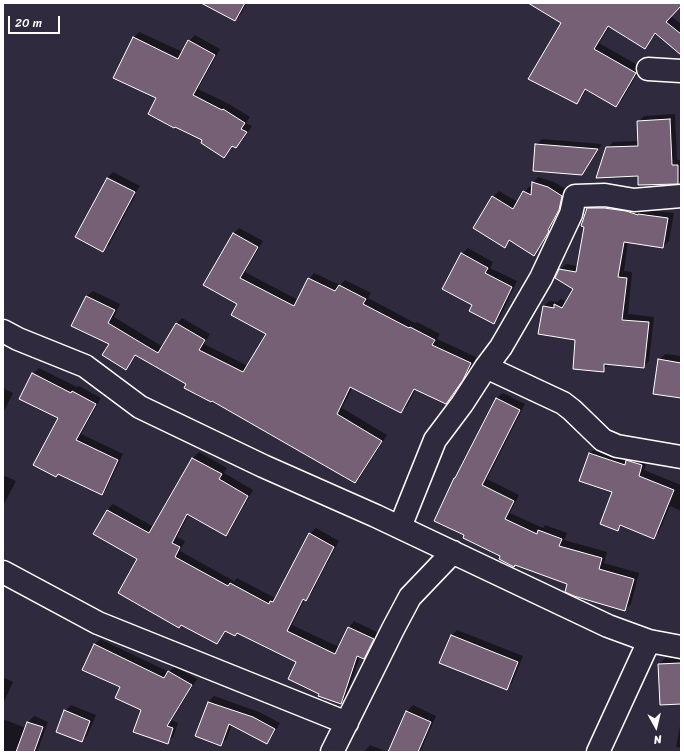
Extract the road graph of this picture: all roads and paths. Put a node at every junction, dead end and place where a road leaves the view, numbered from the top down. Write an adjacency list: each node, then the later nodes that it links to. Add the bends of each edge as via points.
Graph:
1 (648, 69): 2 (street)
2 (681, 71)
3 (681, 196): 5 (street, via 634,200 605,195 575,196 571,214 541,278 501,347)
4 (3, 331): 7 (street, via 85,366 140,407 263,466)
5 (486, 367): 6 (street, via 563,403 603,440 617,446); 7 (street, via 435,440)
6 (681, 457)
7 (400, 527): 8 (street)
8 (453, 552): 10 (street, via 608,626); 12 (street, via 410,597)
9 (3, 572): 12 (street, via 98,623)
10 (649, 641): 11 (street); 14 (street)
11 (681, 647)
12 (347, 723): 13 (street)
13 (332, 752)
14 (598, 752)

